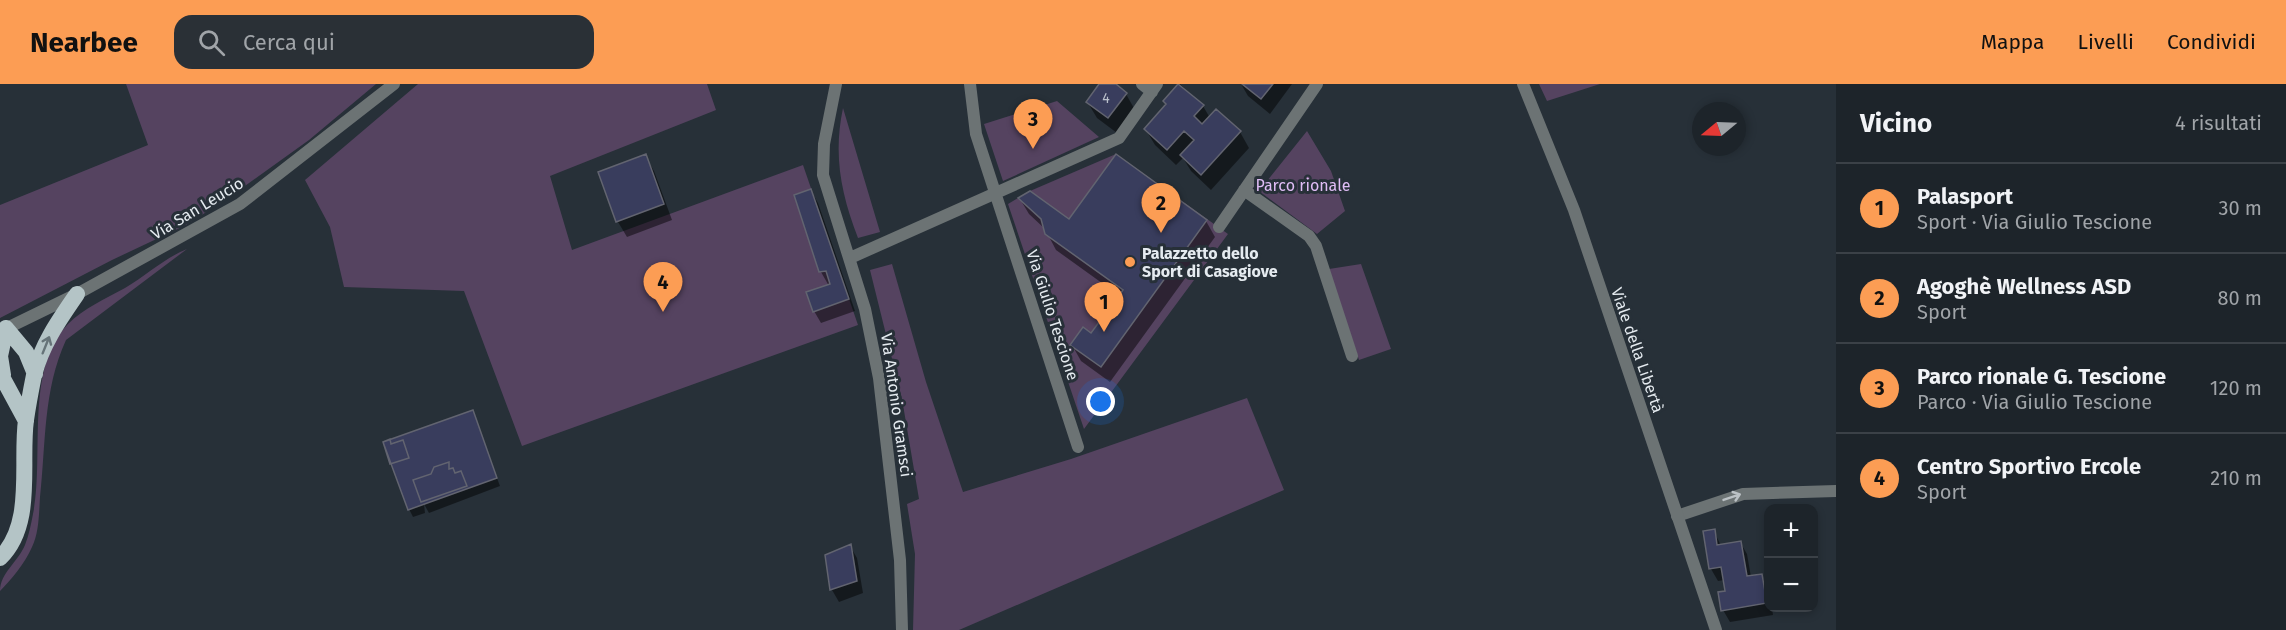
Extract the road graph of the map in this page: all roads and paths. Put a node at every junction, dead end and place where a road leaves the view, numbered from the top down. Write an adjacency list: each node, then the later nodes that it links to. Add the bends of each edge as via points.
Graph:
1 (394, 84): 11 (street, Via San Leucio, via 240,204)
2 (836, 84): 10 (street, Via Antonio Gramsci, via 823,175)
3 (970, 84): 8 (street, Via Giulio Tescione, via 976,134)
4 (1317, 84): 7 (street)
5 (1522, 84): 19 (street, Viale della Libertà, via 1574,210)
6 (1150, 87): 8 (street, via 1119,138)
7 (1244, 190): 9 (street); 13 (street, via 1309,236 1316,246)
8 (997, 194): 10 (street); 17 (street, Via Giulio Tescione)
9 (1219, 227)
10 (850, 258): 21 (street, Via Antonio Gramsci, via 879,378 900,560)
11 (77, 294): 12 (street, Via San Leucio); 15 (highway, one-way to 11, via 48,337)
12 (3, 330): 14 (highway); 15 (highway, via 26,352)
13 (1352, 356)
14 (2, 374): 16 (highway)
15 (35, 374): 16 (highway)
16 (26, 421): 20 (highway, via 18,526)
17 (1078, 447)
18 (1836, 491): 19 (street, one-way to 18, via 1743,494)
19 (1677, 516): 22 (street, Viale della Libertà)
20 (0, 558)
21 (902, 630)
22 (1716, 630)

